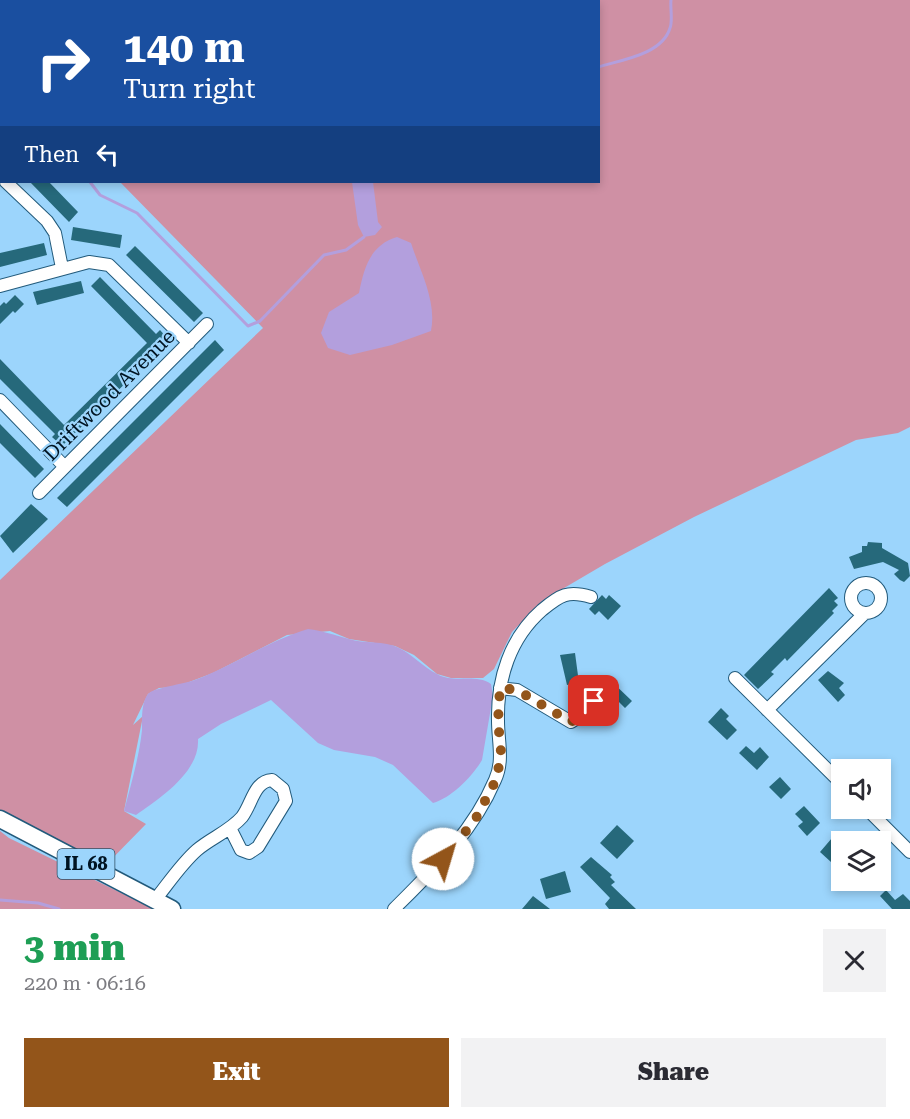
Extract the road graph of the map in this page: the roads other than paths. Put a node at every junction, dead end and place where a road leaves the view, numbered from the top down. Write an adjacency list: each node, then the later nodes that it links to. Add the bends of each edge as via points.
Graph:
1 (7, 183): 2 (street, via 55,233)
2 (62, 268): 3 (street); 5 (street, via 89,262 109,264)
3 (0, 286)
4 (207, 324): 5 (street, Driftwood Avenue)
5 (189, 343): 7 (street, Driftwood Avenue)
6 (0, 400): 7 (street)
7 (65, 467): 8 (street, Driftwood Avenue)
8 (39, 493)
9 (591, 597): 12 (street, via 575,592 555,599 532,619 512,646)
10 (864, 614): 14 (street)
11 (735, 678): 14 (street)
12 (500, 688): 13 (street, via 517,690 571,722); 22 (street, via 501,752 497,778 475,820)
13 (594, 701)
14 (767, 710): 15 (street)
15 (831, 773)
16 (0, 819): 20 (main road, IL 68)
17 (877, 819): 19 (street)
18 (230, 828): 18 (street, via 265,780 272,780 283,789 286,801 258,847 249,853 241,850); 20 (street, via 195,852)
19 (910, 852)
20 (155, 900): 21 (main road, IL 68)
21 (172, 909)
22 (394, 909)

